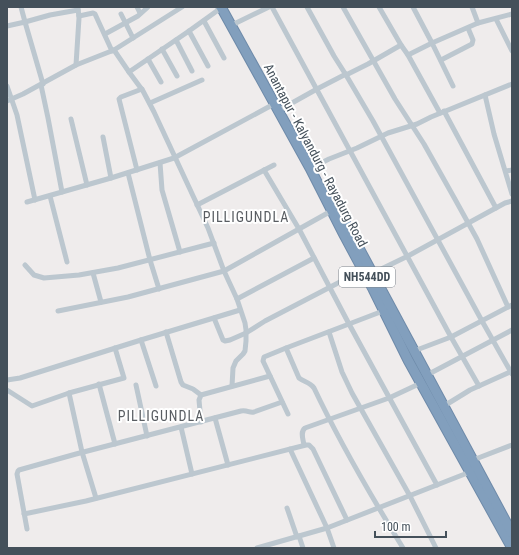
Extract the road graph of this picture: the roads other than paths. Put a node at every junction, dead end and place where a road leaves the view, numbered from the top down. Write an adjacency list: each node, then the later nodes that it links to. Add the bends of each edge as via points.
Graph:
1 (21, 7): 19 (street)
2 (137, 7): 13 (street)
3 (148, 7): 13 (street)
4 (182, 7): 27 (street)
5 (223, 7): 18 (street); 21 (highway, Anantapur - Kalyandurg - Rayadurg Road / NH544DD); 56 (highway, Anantapur - Kalyandurg - Rayadurg Road / NH544DD)
6 (271, 7): 21 (street); 51 (street)
7 (307, 7): 43 (street)
8 (343, 7): 38 (street)
9 (379, 7): 30 (street)
10 (413, 7): 29 (street)
11 (472, 7): 22 (street)
12 (78, 8): 16 (street); 19 (street)
13 (140, 13): 20 (street)
14 (121, 14): 20 (street)
15 (512, 14): 17 (street)
16 (79, 16): 26 (street, via 95,13); 39 (street)
17 (496, 19): 22 (street); 33 (street)
18 (204, 21): 25 (street); 35 (street)
19 (25, 22): 23 (street); 47 (street)
20 (126, 22): 26 (street); 27 (street)
21 (236, 23): 56 (highway, Anantapur - Kalyandurg - Rayadurg Road / NH544DD)
22 (478, 24): 24 (street)
23 (7, 26)
24 (468, 28): 29 (street); 37 (street, via 472,44)
25 (189, 31): 28 (street); 40 (street)
26 (105, 34): 32 (street)
27 (133, 38): 32 (street)
28 (176, 40): 31 (street); 41 (street)
29 (432, 43): 34 (street); 37 (street)
30 (401, 45): 34 (street); 38 (street)
31 (162, 49): 36 (street); 44 (street)
32 (113, 50): 39 (street); 42 (street)
33 (512, 51)
34 (408, 55): 57 (street)
35 (224, 58)
36 (148, 59): 42 (street); 46 (street)
37 (441, 60): 50 (street)
38 (373, 61): 43 (street); 59 (street)
39 (76, 65): 47 (street)
40 (208, 66)
41 (192, 71)
42 (129, 72): 52 (street)
43 (346, 75): 51 (street); 60 (street)
44 (177, 76)
45 (202, 80): 55 (street)
46 (161, 82)
47 (42, 84): 54 (street); 74 (street)
48 (512, 84): 53 (street)
49 (7, 86): 54 (street)
50 (453, 86)
51 (317, 89): 56 (street); 62 (street)
52 (142, 90): 55 (street); 67 (street, via 119,99)
53 (485, 95): 57 (street); 70 (street)
54 (9, 99): 77 (street, via 17,115)
55 (150, 104): 63 (street)
56 (278, 106): 63 (street); 66 (highway, Anantapur - Kalyandurg - Rayadurg Road / NH544DD); 82 (highway, Anantapur - Kalyandurg - Rayadurg Road / NH544DD)
57 (442, 112): 59 (street); 81 (street)
58 (71, 119): 73 (street)
59 (412, 125): 60 (street); 83 (street)
60 (381, 136): 62 (street); 85 (street)
61 (103, 137): 72 (street)
62 (350, 150): 66 (street); 88 (street)
63 (176, 158): 64 (street); 80 (street)
64 (160, 163): 67 (street); 87 (street, via 162,190)
65 (274, 165): 68 (street)
66 (315, 166): 82 (highway, Anantapur - Kalyandurg - Rayadurg Road / NH544DD)
67 (137, 170): 71 (street)
68 (264, 170): 80 (street); 84 (street)
69 (512, 170): 70 (street)
70 (506, 171): 75 (street)
71 (128, 173): 72 (street); 90 (street)
72 (111, 178): 73 (street)
73 (88, 185): 74 (street)
74 (62, 192): 76 (street)
75 (512, 194)
76 (50, 196): 77 (street); 91 (street)
77 (35, 200): 79 (street)
78 (512, 201): 81 (street)
79 (27, 202)
80 (197, 205): 86 (street)
81 (496, 208): 83 (street)
82 (334, 209): 84 (street); 93 (highway, Anantapur - Kalyandurg - Rayadurg Road / NH544DD, via 343,233); 96 (highway, Anantapur - Kalyandurg - Rayadurg Road / NH544DD)
83 (468, 224): 85 (street); 101 (street)
84 (298, 229): 89 (street); 94 (street)
85 (438, 240): 88 (street); 106 (street)
86 (214, 243): 87 (street); 94 (street)
87 (180, 252): 90 (street)
88 (408, 256): 96 (street); 112 (street)
89 (314, 258): 98 (street); 99 (street)
90 (150, 260): 95 (street); 97 (street)
91 (67, 262)
92 (24, 265): 95 (street, via 34,275 44,278)
93 (363, 270): 98 (street); 103 (highway, Anantapur - Kalyandurg - Rayadurg Road / NH544DD)
94 (224, 272): 97 (street); 99 (street)
95 (93, 273): 100 (street)
96 (373, 273): 117 (highway, Anantapur - Kalyandurg - Rayadurg Road / NH544DD)
97 (159, 288): 100 (street)
98 (330, 288): 107 (street); 111 (street)
99 (237, 299): 102 (street)
100 (101, 302): 104 (street)
101 (510, 306): 106 (street)
102 (240, 310): 105 (street); 111 (street)
103 (383, 310): 107 (street); 123 (highway, Anantapur - Kalyandurg - Rayadurg Road / NH544DD)
104 (58, 312)
105 (214, 318): 109 (street); 111 (street, via 223,341)
106 (482, 321): 112 (street); 114 (street)
107 (349, 324): 110 (street); 132 (street)
108 (512, 330): 114 (street)
109 (166, 332): 113 (street); 131 (street, via 181,382)
110 (329, 332): 116 (street); 135 (street, via 342,372)
111 (246, 333): 127 (street, via 245,351 233,368)
112 (451, 337): 117 (street); 118 (street)
113 (141, 340): 115 (street); 126 (street)
114 (493, 340): 118 (street); 119 (street)
115 (115, 348): 122 (street); 124 (street, via 124,378)
116 (286, 348): 121 (street, via 263,359); 138 (street, via 298,376 313,386)
117 (414, 351): 120 (highway, Anantapur - Kalyandurg - Rayadurg Road / NH544DD)
118 (462, 357): 120 (street); 128 (street)
119 (512, 372): 128 (street)
120 (427, 375): 134 (highway, Anantapur - Kalyandurg - Rayadurg Road / NH544DD)
121 (270, 376): 127 (street); 133 (street)
122 (7, 380)
123 (421, 383): 132 (street); 149 (highway, Anantapur - Kalyandurg - Rayadurg Road / NH544DD)
124 (99, 384): 130 (street); 142 (street)
125 (136, 385): 141 (street)
126 (156, 386)
127 (232, 386): 131 (street)
128 (479, 386): 134 (street)
129 (7, 390): 130 (street, via 32,406)
130 (69, 393): 146 (street)
131 (201, 395): 139 (street)
132 (389, 398): 135 (street); 151 (street)
133 (282, 402): 136 (street); 137 (street, via 254,412 245,410)
134 (444, 406): 147 (highway, Anantapur - Kalyandurg - Rayadurg Road / NH544DD)
135 (360, 408): 138 (street); 152 (street)
136 (288, 414)
137 (215, 418): 139 (street); 148 (street)
138 (329, 419): 143 (street, via 303,430); 155 (street)
139 (201, 422): 140 (street)
140 (181, 427): 141 (street); 150 (street)
141 (147, 436): 142 (street)
142 (115, 444): 146 (street)
143 (304, 445): 145 (street); 157 (street, via 309,445 313,449)
144 (512, 445): 147 (street)
145 (290, 449): 148 (street); 158 (street)
146 (82, 452): 153 (street); 156 (street, via 18,471)
147 (474, 460): 160 (highway, Anantapur - Kalyandurg - Rayadurg Road / NH544DD)
148 (228, 465): 150 (street)
149 (470, 472): 151 (street); 167 (highway, Anantapur - Kalyandurg - Rayadurg Road / NH544DD)
150 (192, 474): 153 (street)
151 (437, 485): 152 (street)
152 (410, 496): 155 (street); 166 (street)
153 (96, 498): 156 (street)
154 (287, 508): 161 (street)
155 (379, 508): 157 (street); 165 (street)
156 (24, 514): 159 (street)
157 (347, 520): 158 (street)
158 (327, 528): 161 (street); 164 (street)
159 (27, 529)
160 (512, 532)
161 (298, 536): 162 (street); 163 (street)
162 (257, 548)
163 (303, 548)
164 (334, 548)
165 (403, 548)
166 (436, 548)
167 (512, 548)

